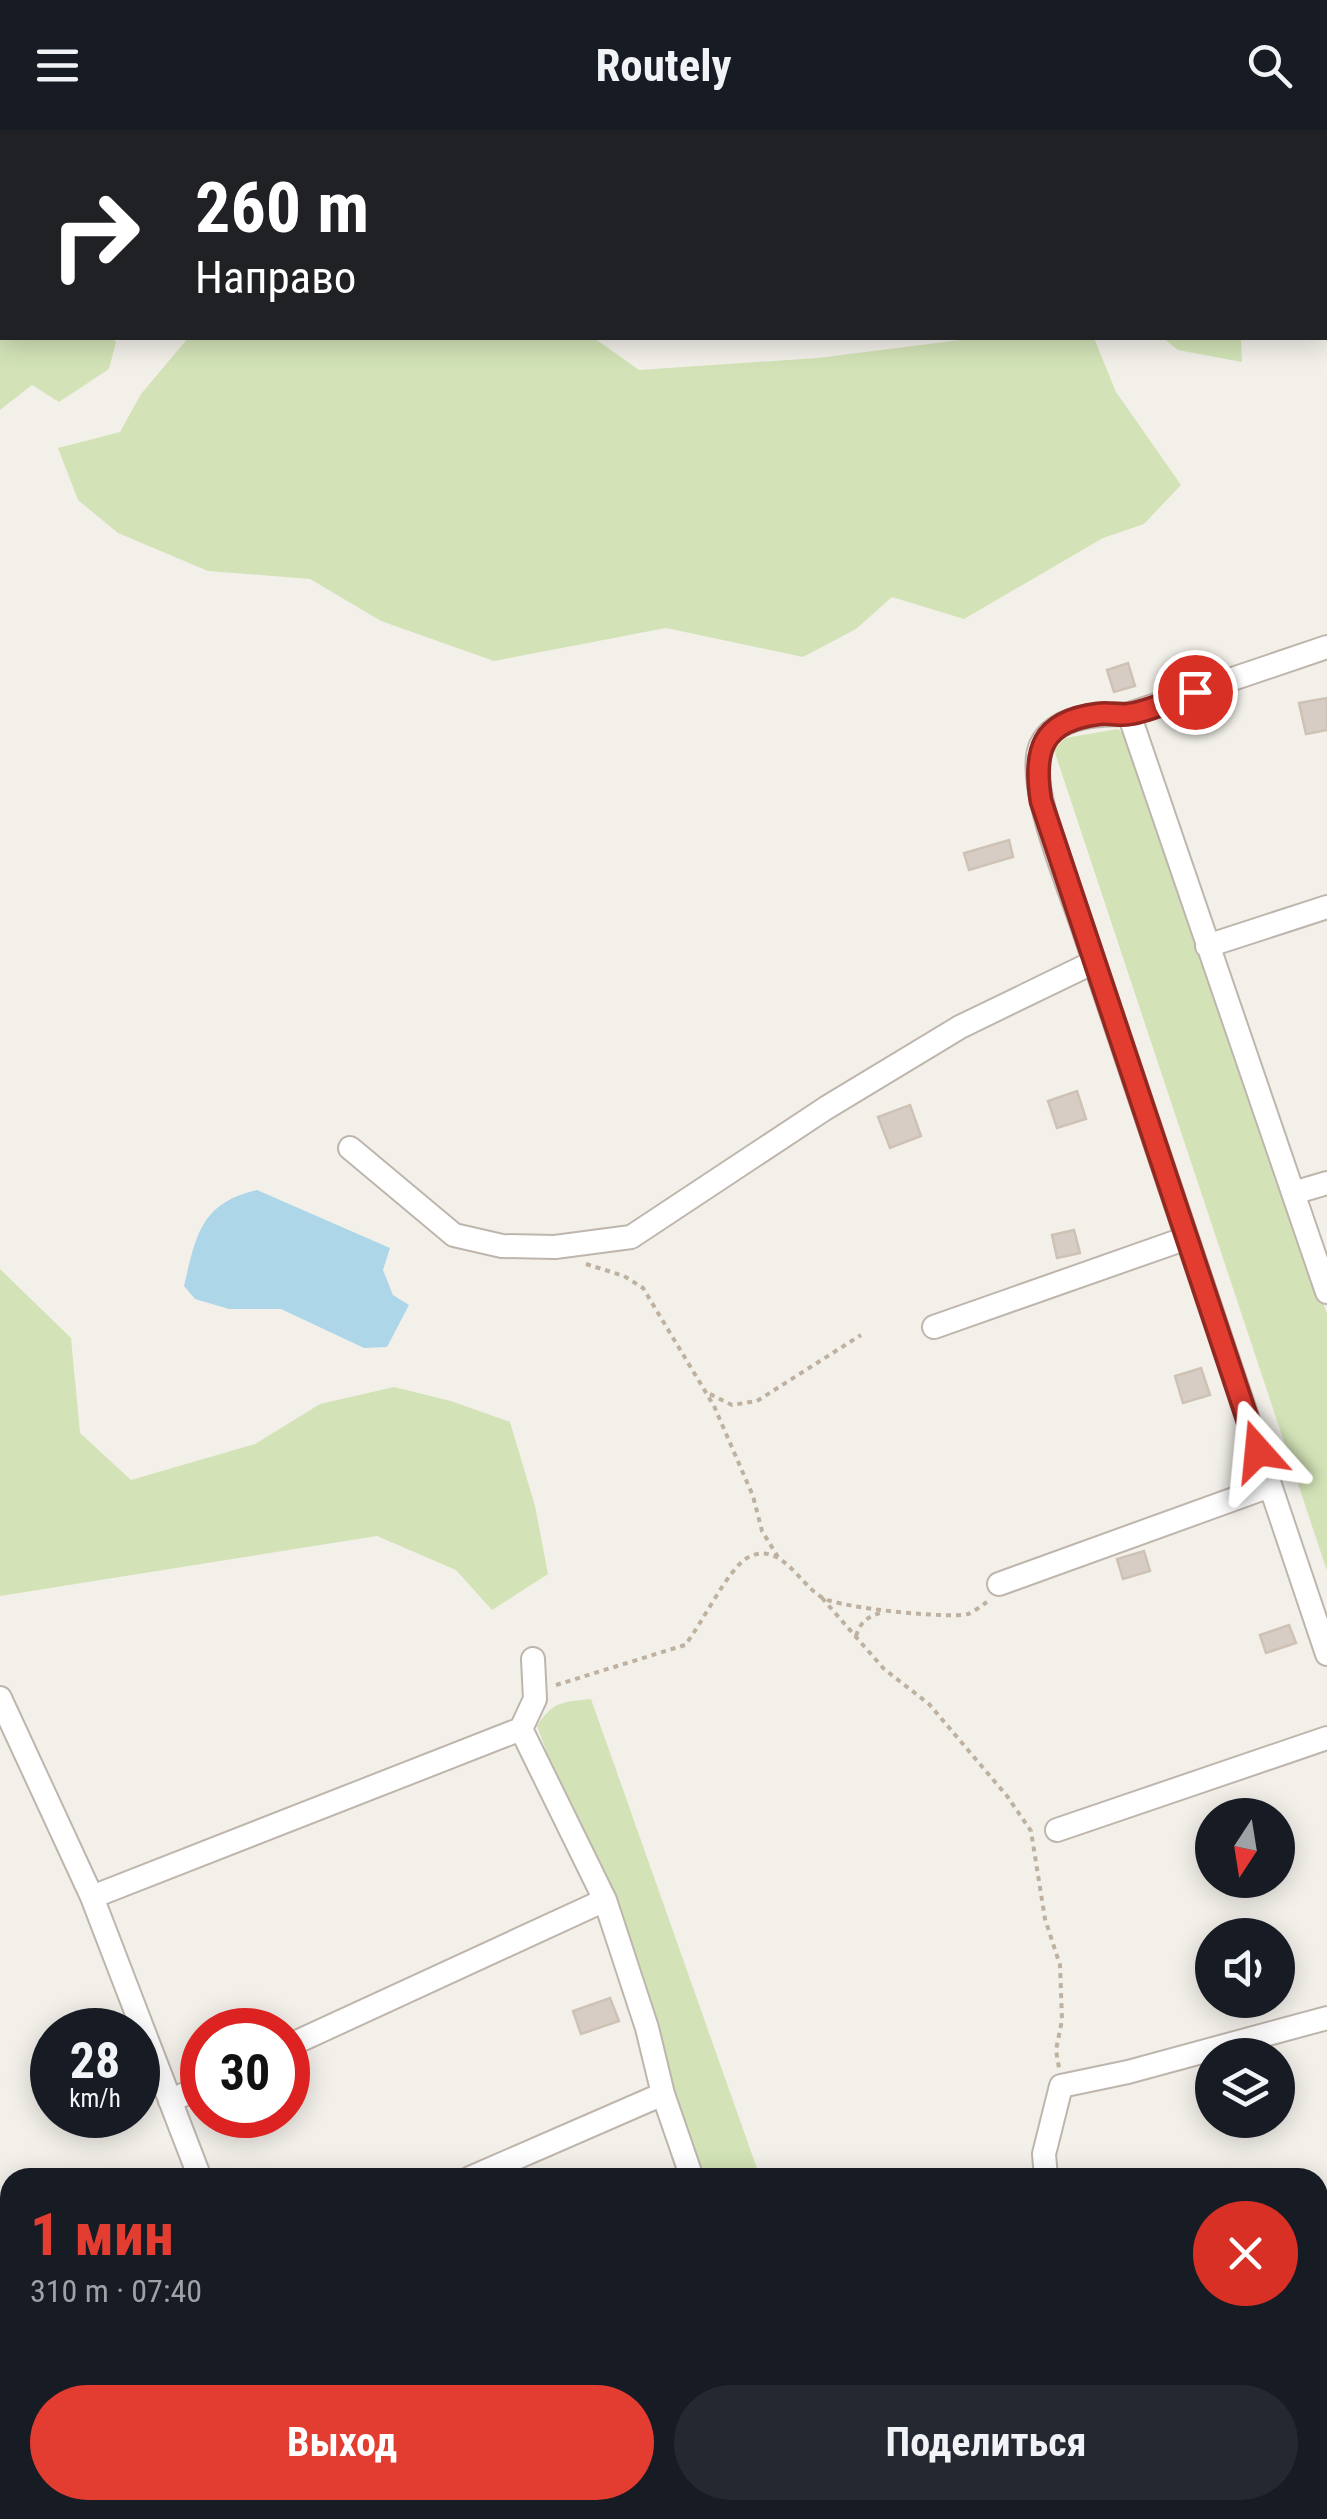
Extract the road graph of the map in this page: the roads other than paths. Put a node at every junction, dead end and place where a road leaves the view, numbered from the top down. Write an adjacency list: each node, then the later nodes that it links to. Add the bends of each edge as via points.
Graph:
1 (1327, 647): 2 (street)
2 (1129, 714): 4 (street); 5 (street, via 1097,714 1054,728 1040,747 1036,770)
3 (1327, 907): 4 (street)
4 (1207, 946): 8 (street)
5 (1094, 962): 6 (street, via 960,1028 826,1108 632,1238 555,1247 454,1236); 9 (street)
6 (350, 1148)
7 (1327, 1183): 8 (street)
8 (1294, 1193): 10 (street)
9 (1187, 1238): 11 (street); 12 (street)
10 (1327, 1292)
11 (934, 1327)
12 (1270, 1486): 13 (street); 14 (street)
13 (999, 1584)
14 (1327, 1654)
15 (533, 1659): 17 (street, via 535,1699)
16 (0, 1698): 20 (street)
17 (521, 1729): 20 (street); 21 (street)
18 (1327, 1738): 19 (street)
19 (1057, 1830)
20 (92, 1897): 26 (street)
21 (606, 1900): 23 (street); 24 (street)
22 (1327, 2018): 30 (street, via 1061,2086)
23 (310, 2036)
24 (663, 2094): 28 (street); 29 (street)
25 (180, 2096): 26 (street)
26 (170, 2101): 27 (street)
27 (196, 2168)
28 (493, 2168)
29 (689, 2168)
30 (1045, 2168)

